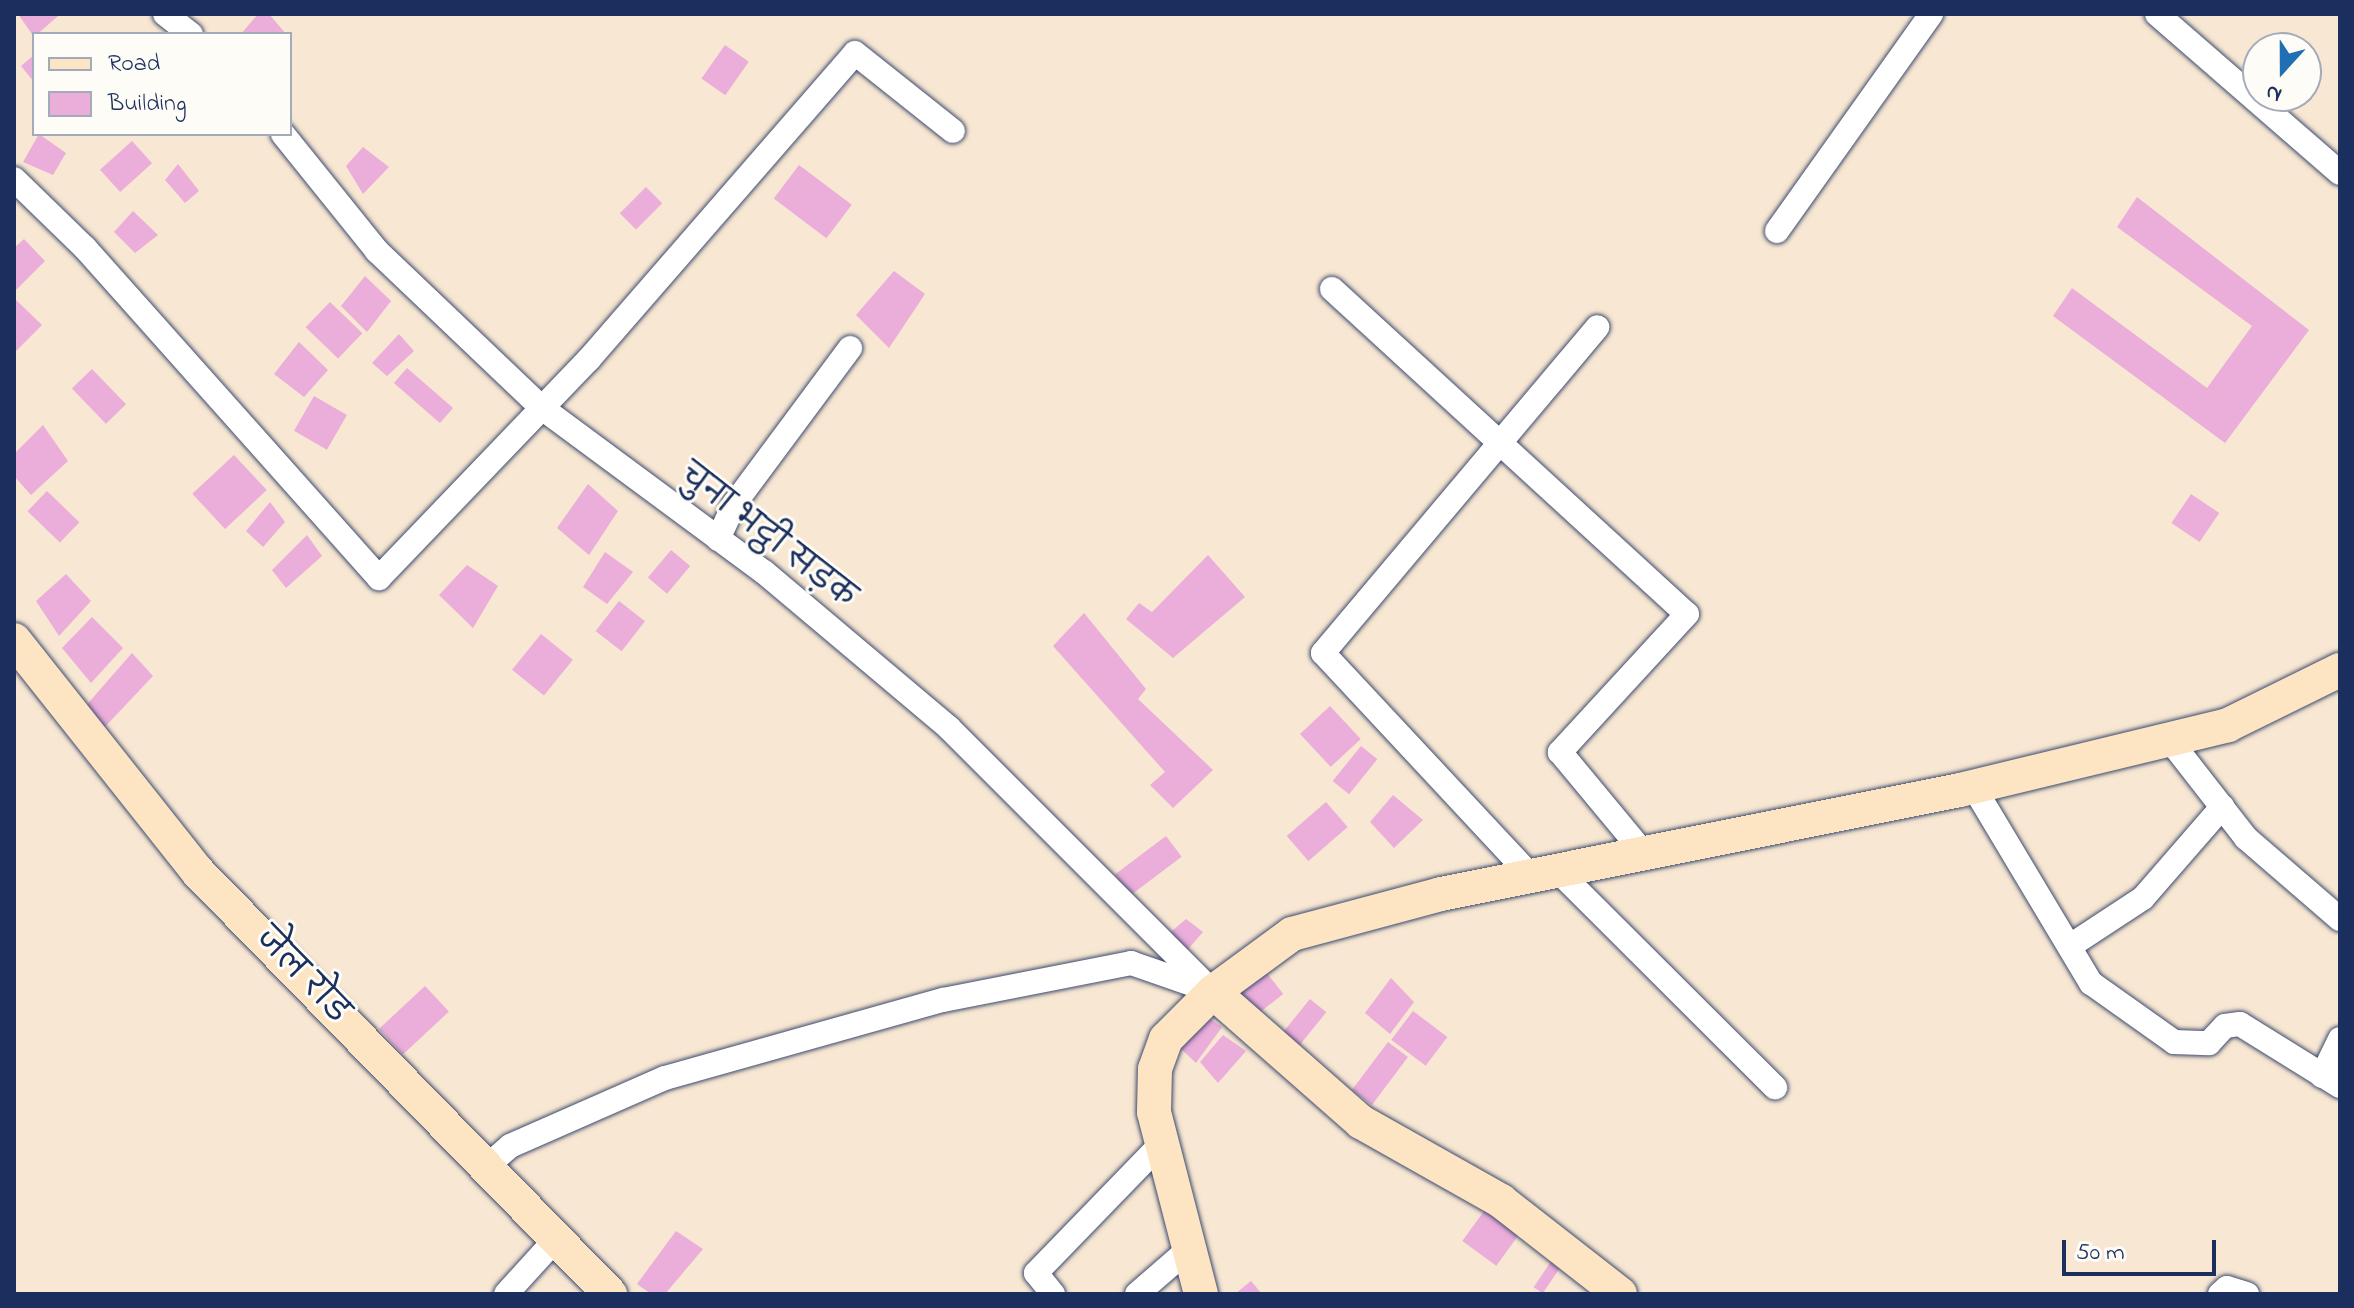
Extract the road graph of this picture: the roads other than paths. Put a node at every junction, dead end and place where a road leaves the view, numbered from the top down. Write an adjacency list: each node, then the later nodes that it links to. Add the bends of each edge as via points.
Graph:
1 (165, 14): 4 (street)
2 (1931, 14): 9 (street)
3 (2157, 14): 7 (street)
4 (188, 32)
5 (953, 131): 13 (street, via 855,53)
6 (285, 136): 13 (street, चुना भट्ठी सड़क, via 377,251)
7 (2340, 173)
8 (14, 179): 13 (street, via 379,578)
9 (1777, 231)
10 (1332, 289): 14 (street)
11 (1598, 327): 14 (street)
12 (850, 348): 15 (street, via 735,503)
13 (542, 408): 15 (street, चुना भट्ठी सड़क)
14 (1502, 443): 21 (street, via 1687,614 1560,752); 22 (street, via 1323,653)
15 (718, 539): 25 (street, चुना भट्ठी सड़क, via 949,728)
16 (14, 640): 30 (street, जेल रोड, via 198,872)
17 (2340, 670): 18 (street, via 2228,725)
18 (2169, 739): 19 (street); 20 (street)
19 (1973, 786): 21 (street); 24 (street)
20 (2222, 807): 23 (street); 24 (street, via 2143,898)
21 (1644, 853): 22 (street)
22 (1544, 873): 25 (street, via 1292,934); 28 (street)
23 (2340, 919)
24 (2070, 946): 27 (street, via 2091,983 2174,1042 2209,1043 2225,1026 2240,1024)
25 (1213, 992): 29 (street, via 1166,1039 1155,1069); 30 (street, via 1131,963 943,1000 665,1078 510,1146); 38 (street, via 1361,1122 1501,1201)
26 (2340, 1039): 27 (street)
27 (2331, 1081)
28 (1775, 1087)
29 (1161, 1144): 32 (street); 35 (street, via 1036,1273)
30 (486, 1167): 31 (street, जेल रोड)
31 (556, 1239): 33 (street); 34 (street, जेल रोड)
32 (1189, 1249): 36 (street); 37 (street)
33 (506, 1294)
34 (610, 1294)
35 (1053, 1294)
36 (1137, 1294)
37 (1201, 1294)
38 (1620, 1294)
39 (2220, 1294): 40 (street, via 2227,1288)
40 (2247, 1294)

